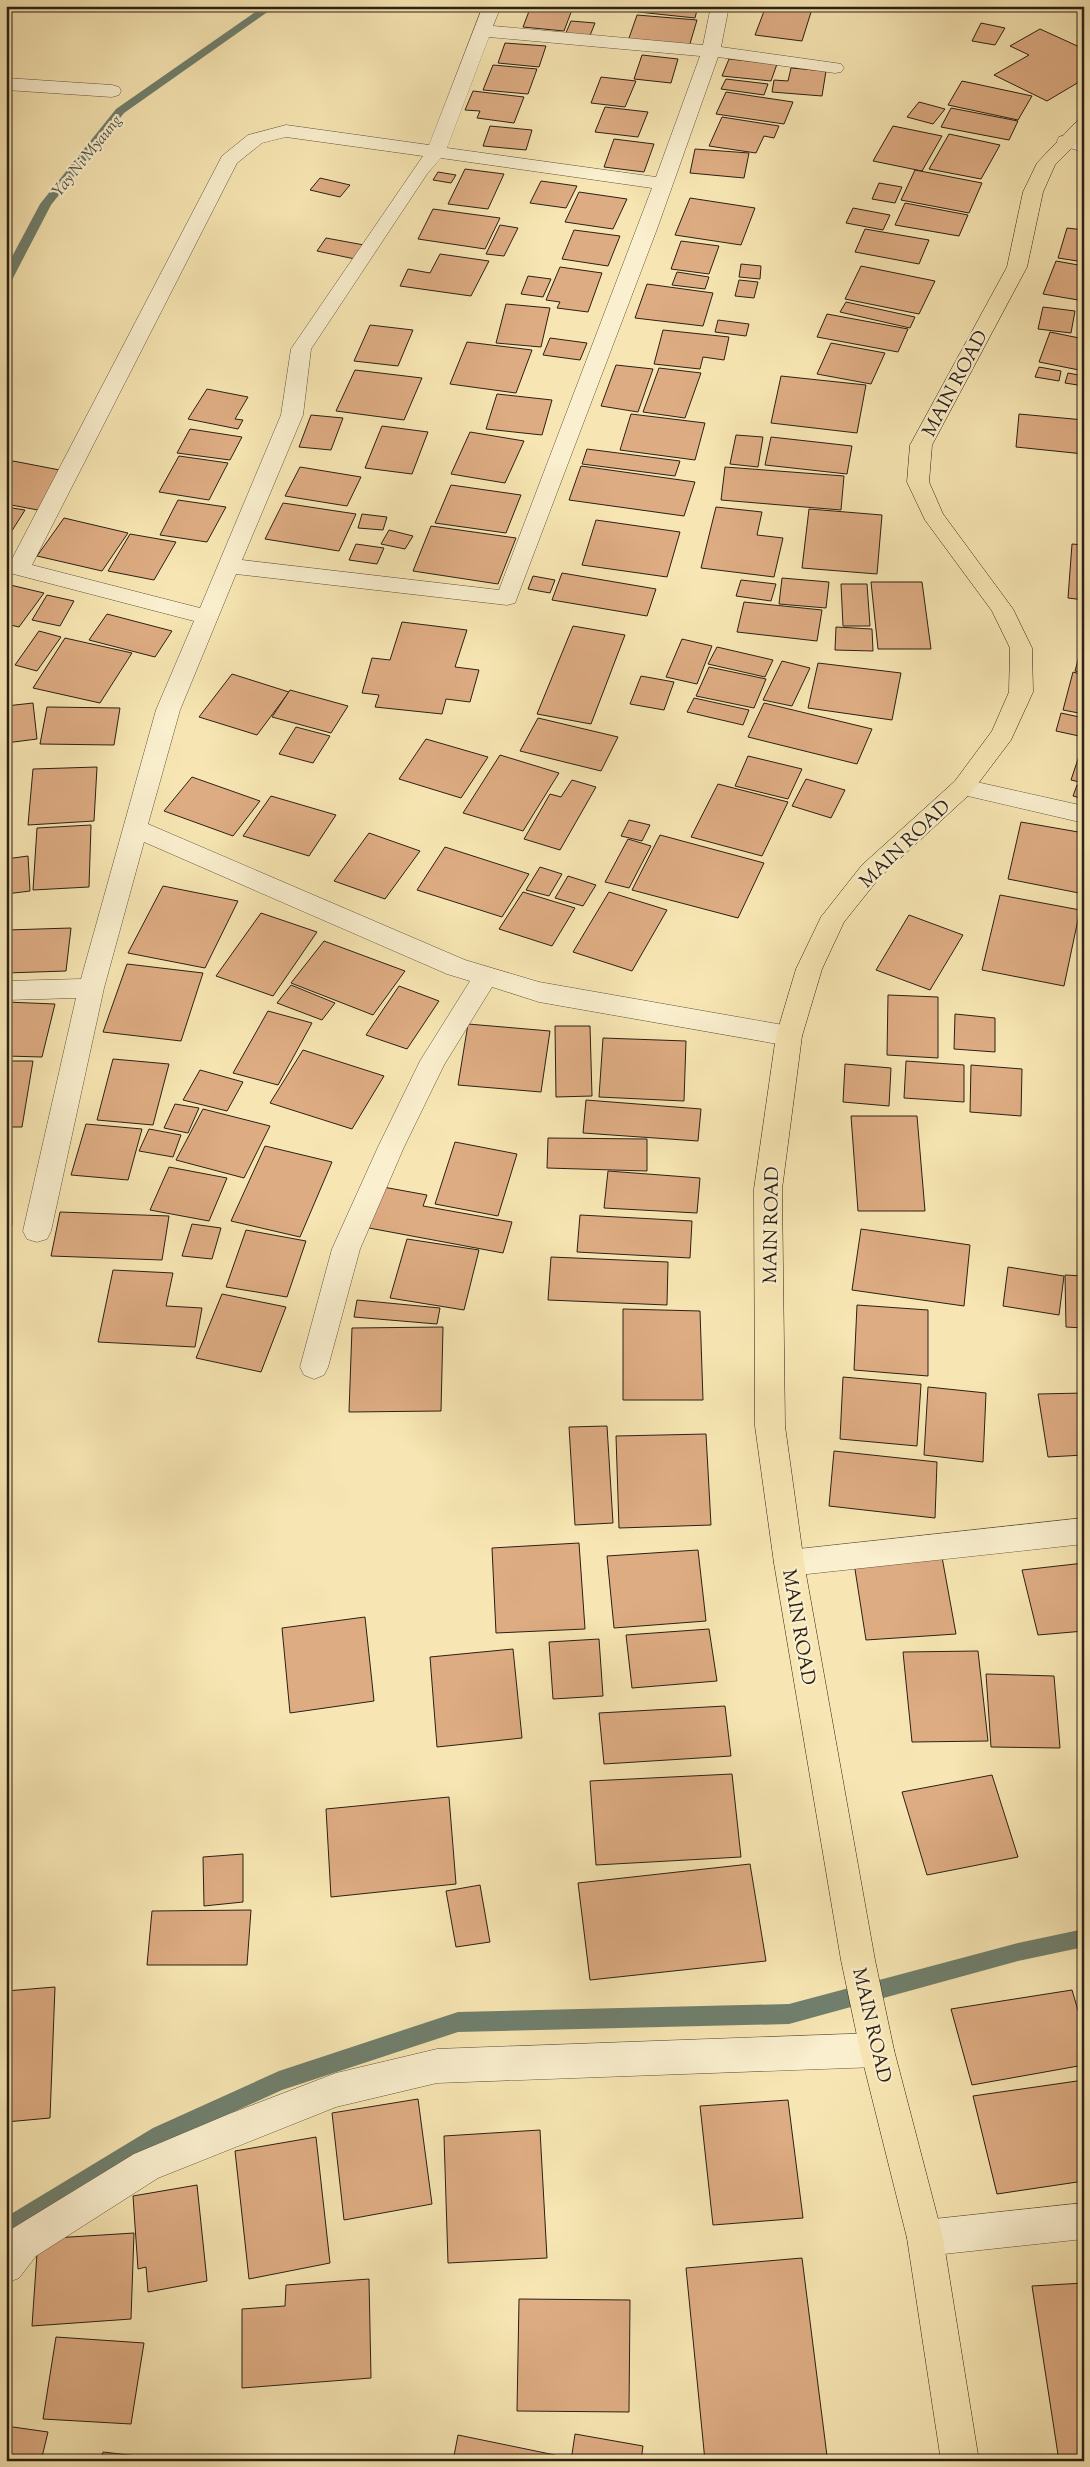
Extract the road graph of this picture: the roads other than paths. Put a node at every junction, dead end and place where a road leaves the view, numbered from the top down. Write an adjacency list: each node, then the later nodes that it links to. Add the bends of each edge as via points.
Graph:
1 (492, 6): 3 (street)
2 (720, 6): 4 (street)
3 (482, 32): 4 (street); 9 (street)
4 (711, 52): 5 (street); 10 (street)
5 (835, 68)
6 (6, 84): 7 (street)
7 (112, 91)
8 (1078, 137): 14 (main road, MAIN ROAD, via 1047,163 1034,192 1017,267 921,444 918,482 933,515 1002,609 1021,648 1021,692 1003,734)
9 (436, 152): 10 (street); 11 (street, via 301,349 292,415); 12 (street, via 286,131 255,139 229,160)
10 (663, 184): 11 (street, via 507,598)
11 (228, 566): 13 (street)
12 (12, 567): 13 (street)
13 (206, 617): 16 (street, via 168,710)
14 (962, 787): 15 (street); 20 (main road, MAIN ROAD, via 871,871 834,917 809,969)
15 (1084, 815)
16 (134, 828): 17 (street, via 456,967); 18 (street)
17 (486, 976): 20 (street, via 539,992); 22 (street, via 433,1061 346,1249)
18 (91, 988): 19 (street); 21 (street)
19 (6, 991)
20 (789, 1036): 24 (main road, MAIN ROAD, via 768,1188 770,1426)
21 (37, 1231)
22 (314, 1367)
23 (1084, 1531): 24 (street)
24 (789, 1563): 25 (main road, MAIN ROAD, via 858,1960)
25 (877, 2050): 27 (main road, MAIN ROAD); 28 (street, via 437,2066 336,2090 146,2166 23,2243)
26 (1084, 2221): 27 (street)
27 (925, 2238): 29 (main road, MAIN ROAD)
28 (6, 2265)
29 (960, 2461)

